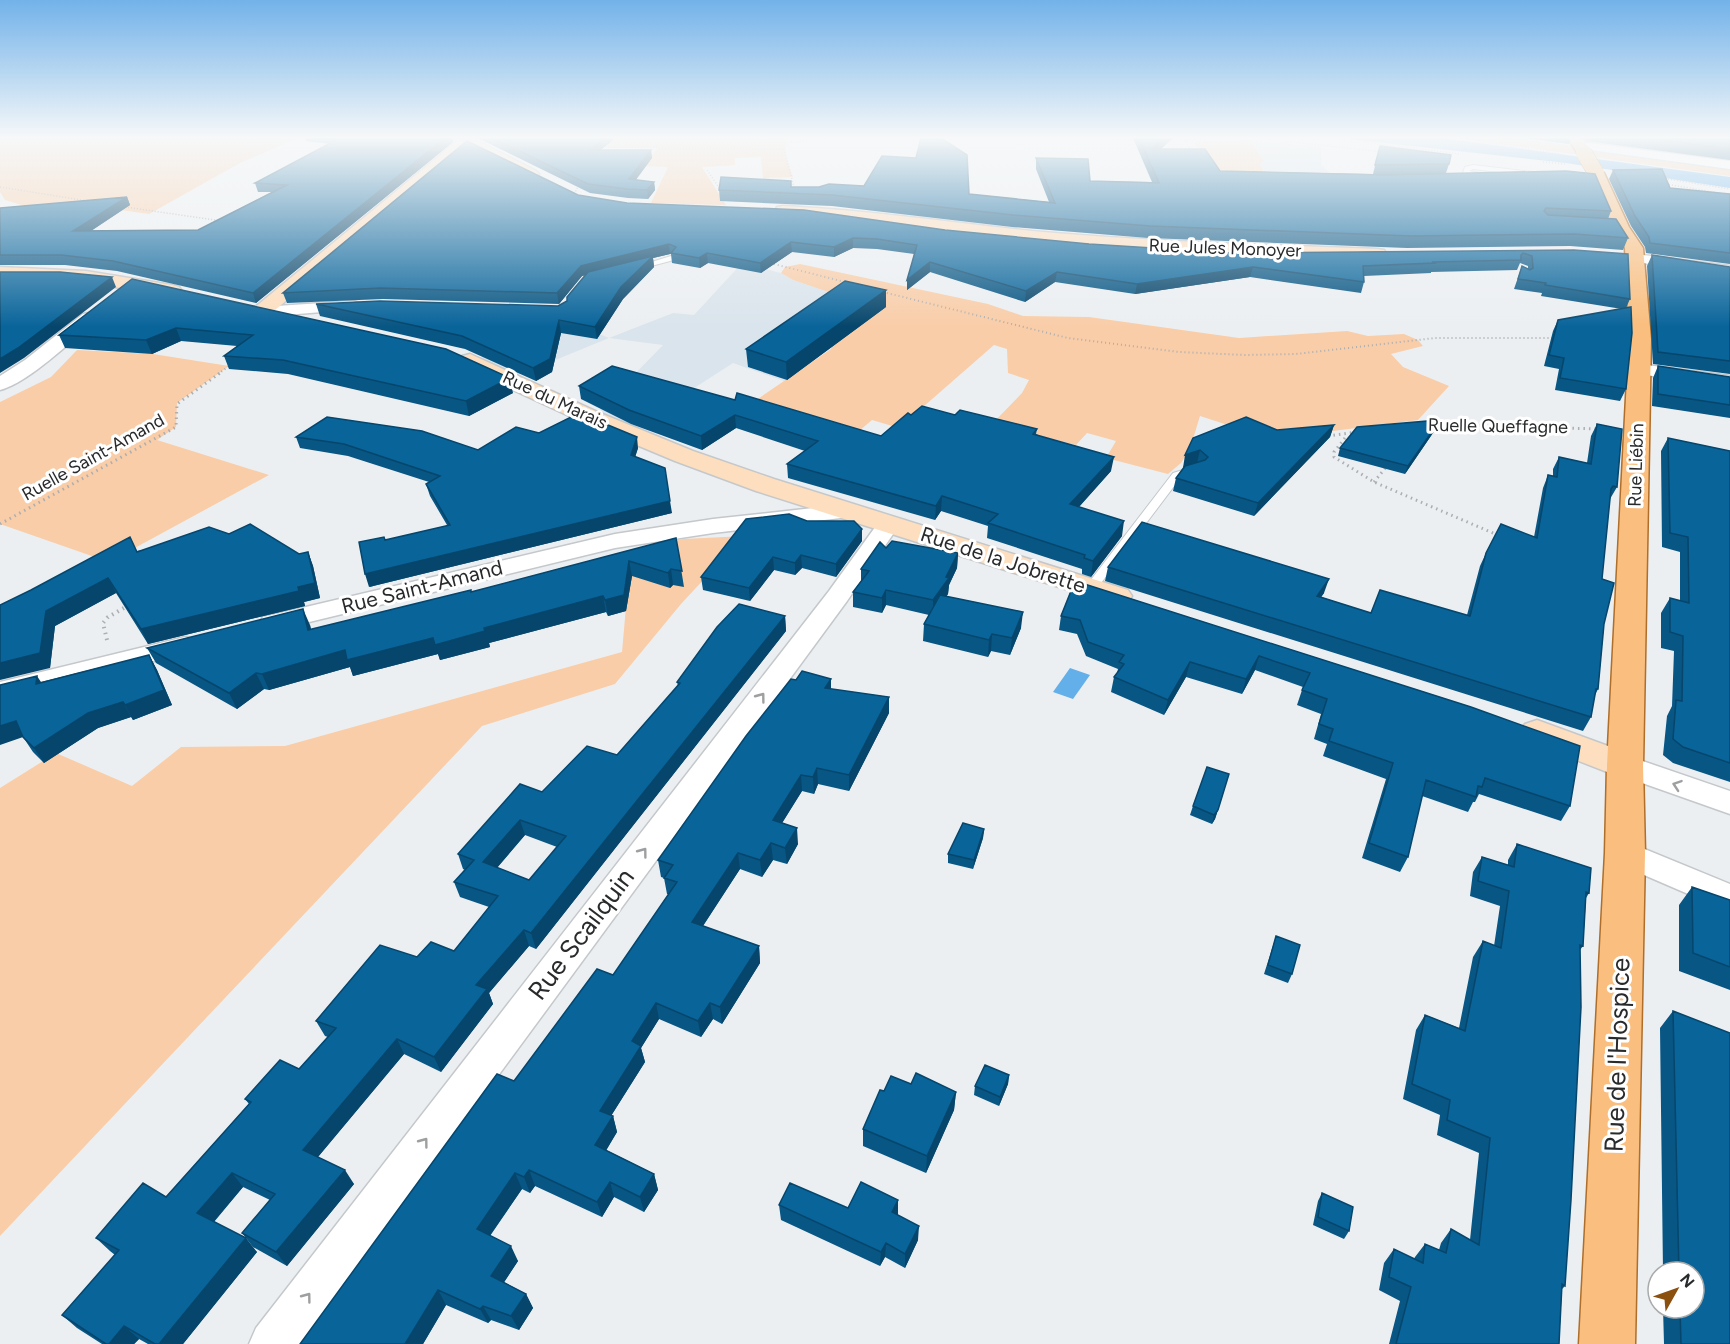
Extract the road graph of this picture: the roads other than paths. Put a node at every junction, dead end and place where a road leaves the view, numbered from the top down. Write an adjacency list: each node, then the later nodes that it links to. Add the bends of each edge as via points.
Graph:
1 (391, 201): 15 (street)
2 (1604, 201): 7 (main road, Rue Liébin, bridge, via 1615,227 1634,248)
3 (733, 209): 4 (street, Rue Jules Monoyer, via 796,211 1137,244)
4 (1396, 255)
5 (1613, 256): 7 (street)
6 (671, 258): 8 (lane)
7 (1635, 258): 9 (street); 19 (main road, Rue Liébin)
8 (625, 270)
9 (1730, 271)
10 (0, 273): 11 (street, via 65,273)
11 (135, 283): 12 (street); 13 (street)
12 (195, 296)
13 (117, 297)
14 (374, 306): 15 (street)
15 (253, 310): 17 (street)
16 (99, 311): 21 (street)
17 (345, 329)
18 (448, 353): 23 (street, Rue du Marais, via 684,456)
19 (1639, 369): 20 (street); 31 (main road, Rue Liébin)
20 (1730, 382)
21 (0, 384)
22 (1198, 468): 25 (lane, via 1177,475)
23 (850, 511): 24 (street, Rue du Marais); 27 (street, Rue Saint-Amand, via 615,541)
24 (889, 524): 25 (street, Rue de la Jobrette); 35 (street, Rue Scailquin, one-way to 24)
25 (1091, 588): 26 (street, Rue de la Jobrette)
26 (1148, 606)
27 (249, 629)
28 (202, 640): 29 (street)
29 (0, 691)
30 (1513, 724): 31 (street)
31 (1625, 766): 32 (street, one-way to 31); 33 (main road, Rue de l'Hospice)
32 (1730, 803)
33 (1625, 853): 34 (street); 36 (main road, Rue de l'Hospice)
34 (1730, 899)
35 (272, 1344)
36 (1607, 1344)

